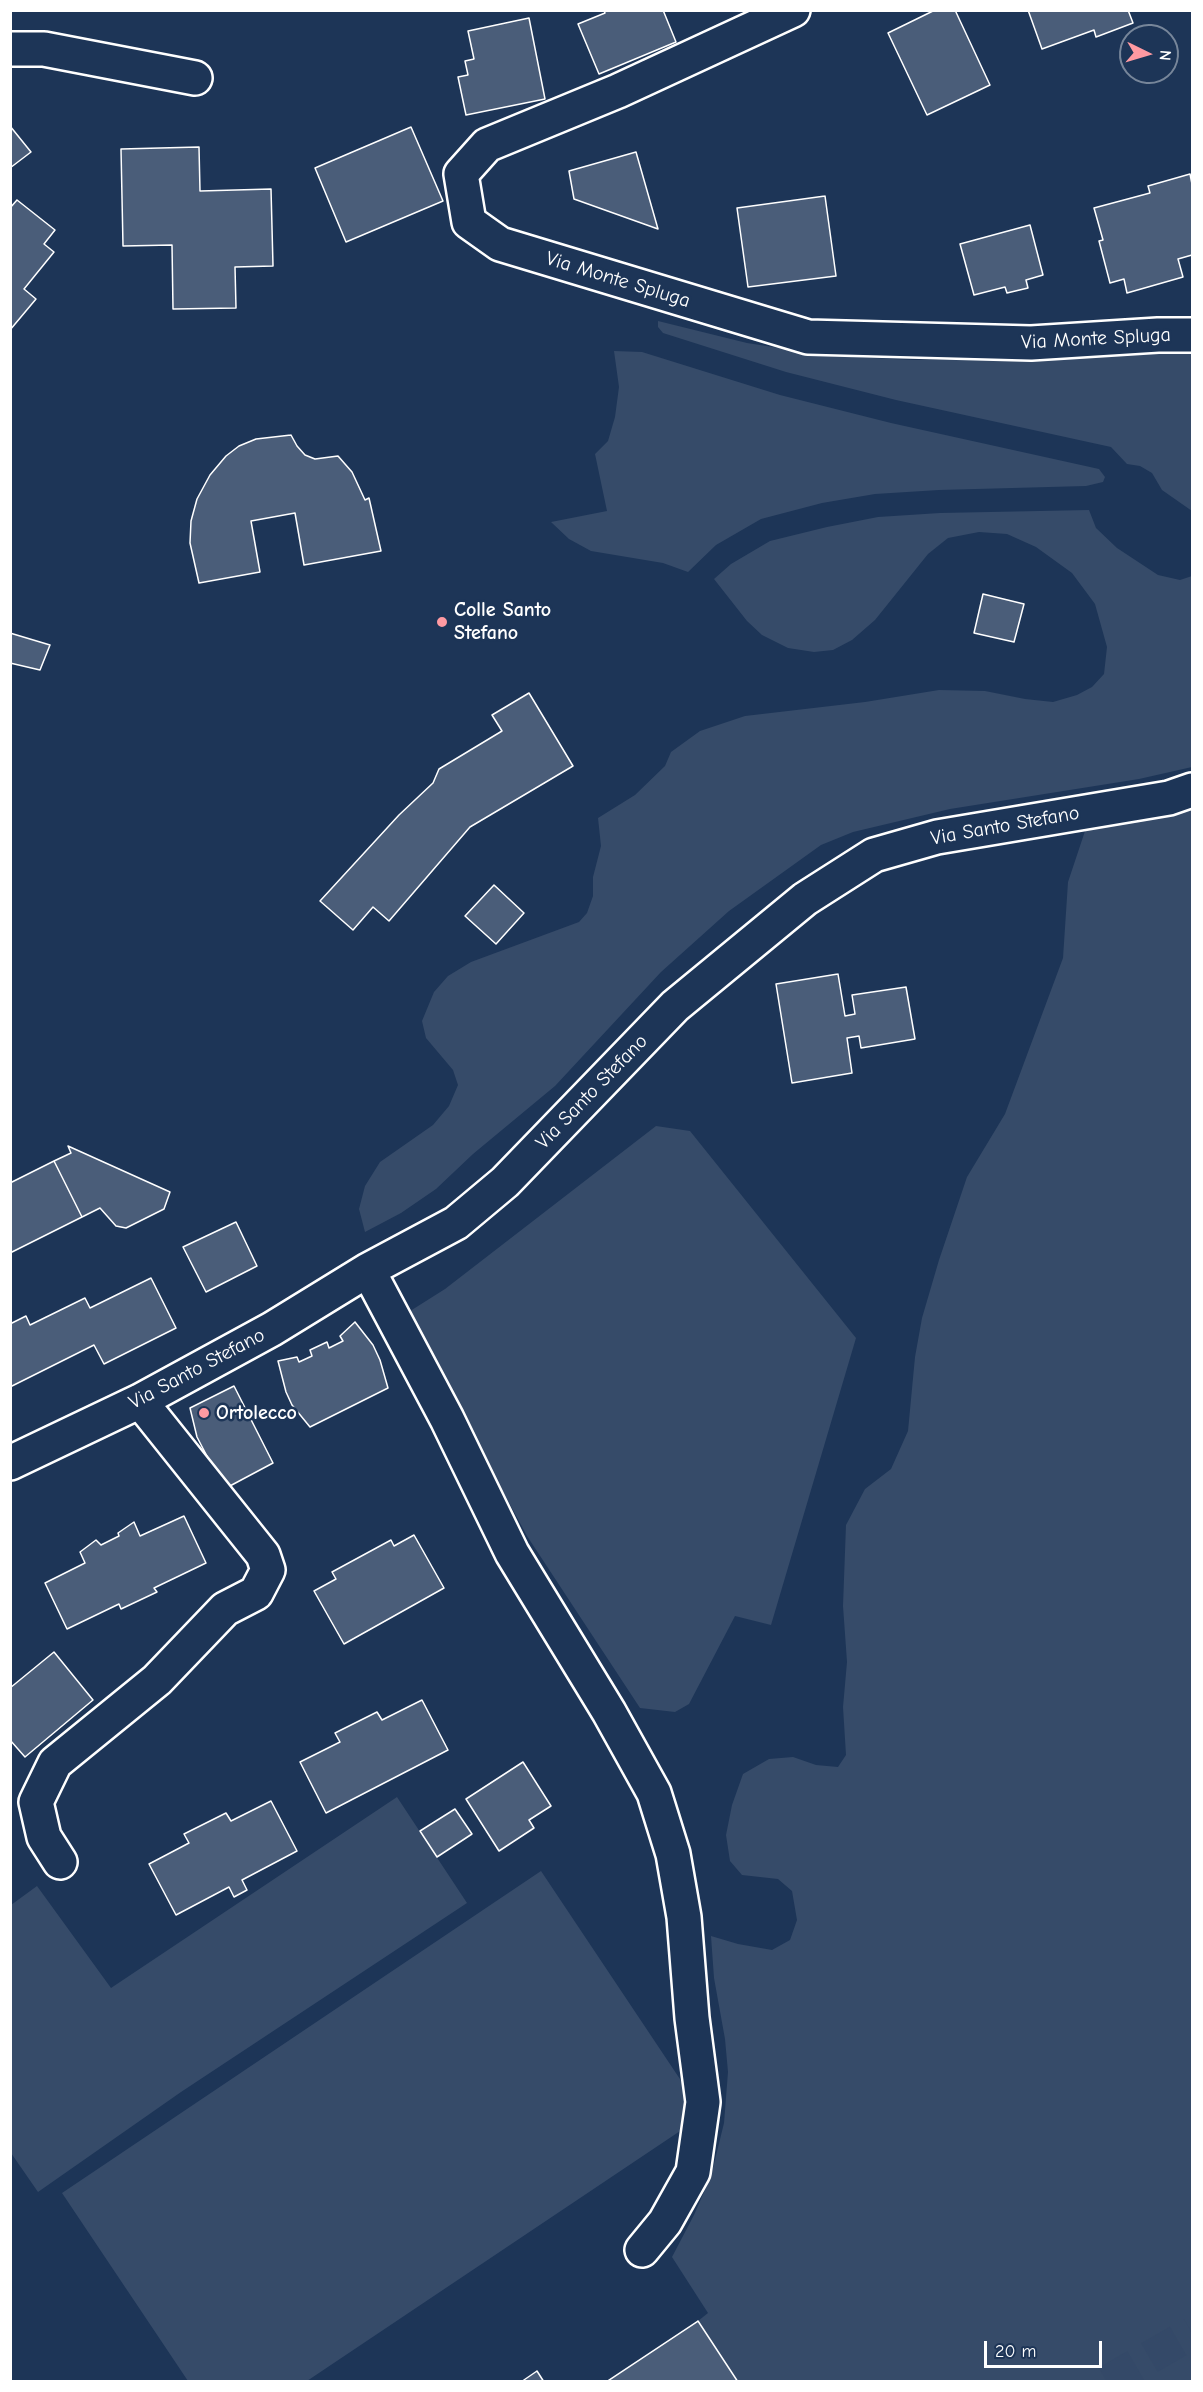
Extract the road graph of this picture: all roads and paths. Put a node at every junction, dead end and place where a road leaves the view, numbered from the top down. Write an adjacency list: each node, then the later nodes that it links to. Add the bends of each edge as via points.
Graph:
1 (793, 10): 4 (street, Via Monte Spluga, via 487,146 461,174 469,222 500,244 808,337 1031,343)
2 (10, 50): 3 (street, via 44,49)
3 (195, 78)
4 (1192, 335)
5 (1192, 790): 6 (street, Via Santo Stefano, via 1169,798 937,837 874,855 805,899 675,1006 505,1182 456,1223)
6 (368, 1270): 7 (street, Via Santo Stefano, via 272,1329); 10 (street, via 512,1553 654,1793 673,1854 684,1917 704,2102 693,2172 665,2222)
7 (140, 1401): 8 (street, Via Santo Stefano); 9 (street, via 263,1555 268,1570 256,1593 225,1609 157,1680 55,1763 36,1802 44,1837)
8 (10, 1463)
9 (60, 1862)
10 (642, 2250)

